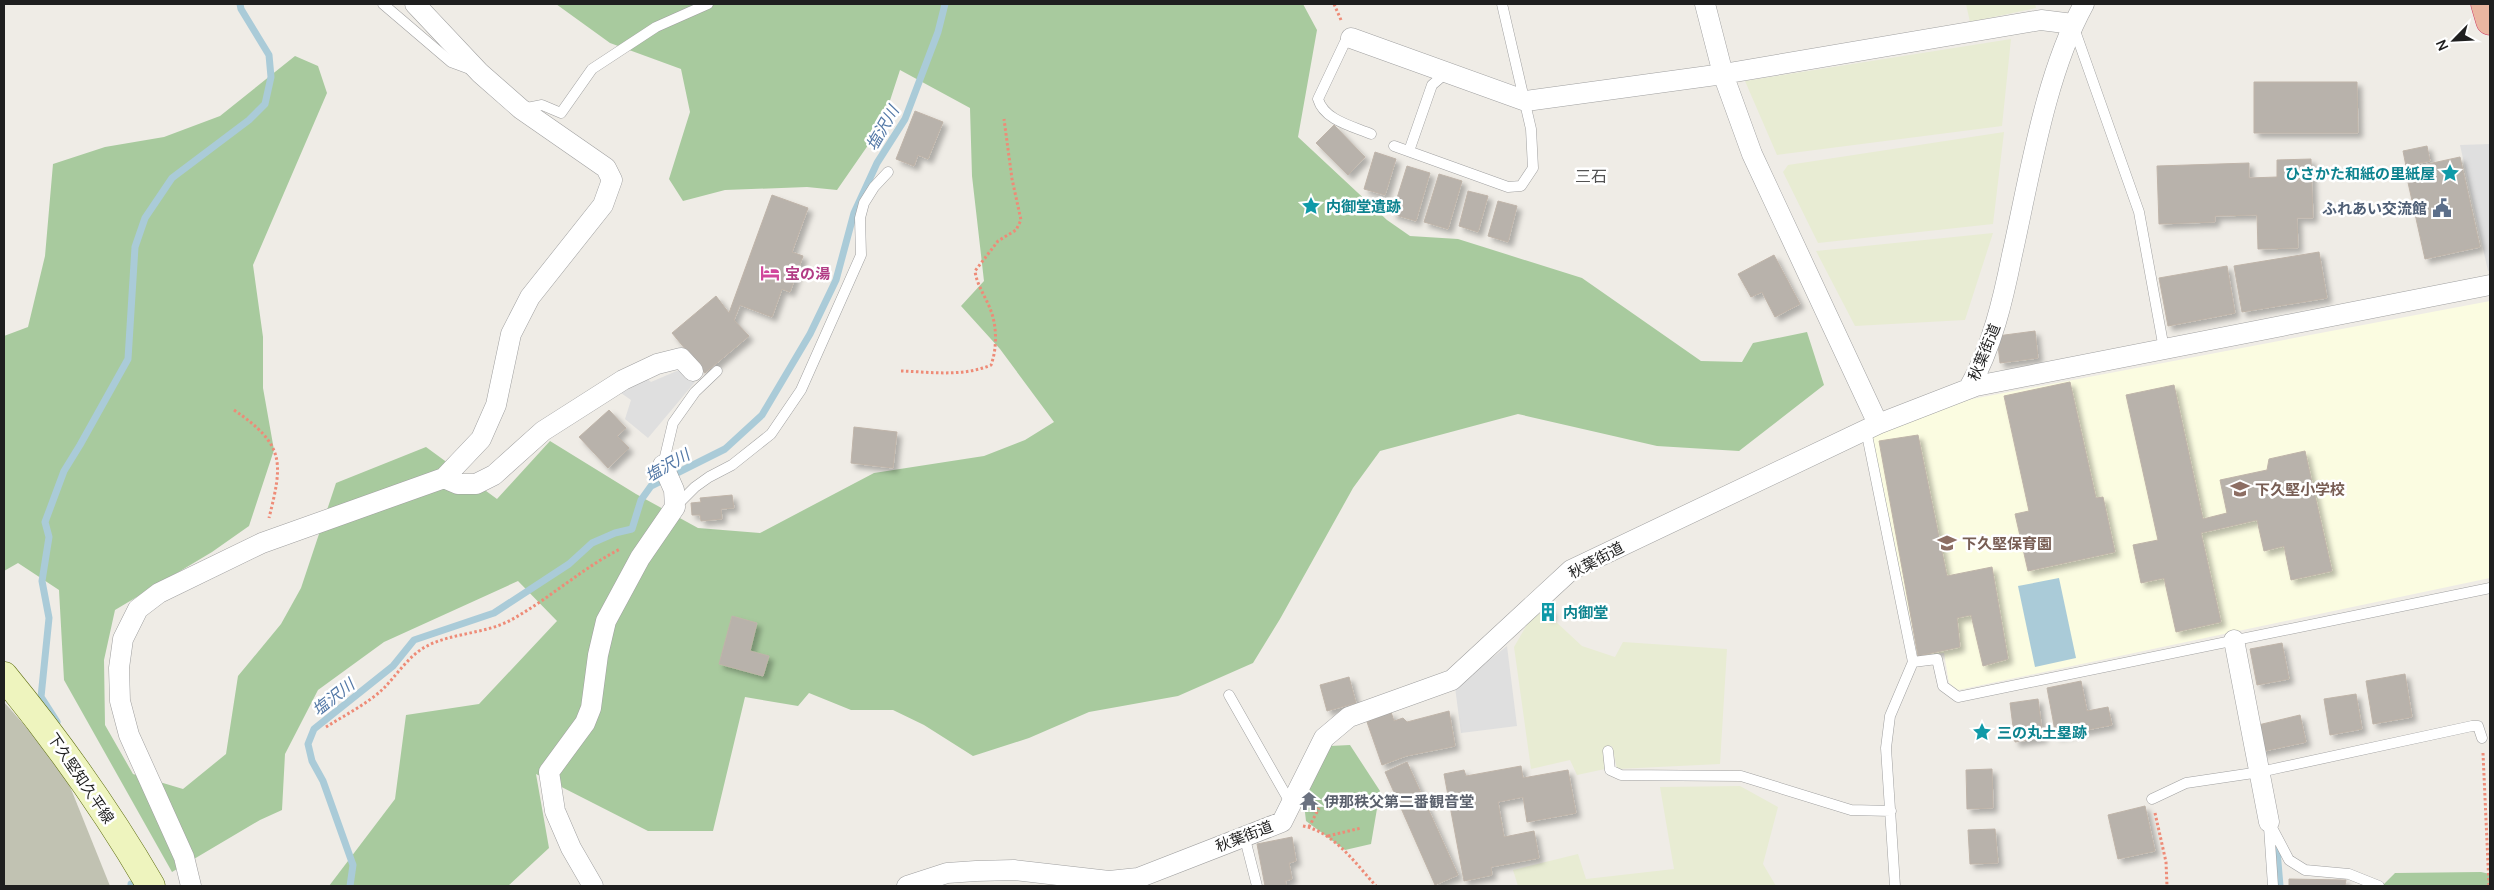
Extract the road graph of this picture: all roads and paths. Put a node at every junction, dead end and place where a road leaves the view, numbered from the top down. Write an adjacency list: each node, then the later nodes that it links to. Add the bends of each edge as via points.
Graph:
1 (383, 4): 12 (lane, via 451,62)
2 (415, 4): 12 (street)
3 (708, 4): 15 (lane, via 656,27 592,69 561,113 542,105)
4 (1502, 4): 14 (lane)
5 (1705, 4): 13 (street)
6 (2084, 4): 9 (street, 秋葉街道)
7 (2485, 4): 8 (highway)
8 (2490, 21)
9 (2073, 24): 13 (street, via 2041,20); 22 (lane, via 2138,212); 26 (street, 秋葉街道, via 2056,70 2033,160 2000,314)
10 (1351, 38): 11 (street); 17 (lane, via 1345,42 1318,99 1329,116)
11 (1447, 72): 14 (street); 19 (lane, via 1432,85)
12 (480, 73): 15 (street)
13 (1723, 74): 14 (street); 28 (street, via 1752,154)
14 (1526, 100): 19 (lane, via 1533,168 1521,186 1508,187)
15 (521, 109): 30 (street, via 606,168 612,180 603,205 530,297 510,334 496,406 481,439)
16 (1004, 119): 25 (path, via 1021,220 1016,230 998,241 975,271 994,323 991,365 979,370 950,373)
17 (1371, 134)
18 (1394, 146): 19 (lane)
19 (1409, 151)
20 (888, 172): 31 (lane, via 864,203 860,218 861,255 801,390 771,434 732,465)
21 (2490, 285): 22 (street)
22 (2164, 349): 26 (street)
23 (693, 371): 30 (street, via 681,358 657,364 623,380 543,431 494,475 476,484 458,484)
24 (717, 371): 29 (lane, via 695,392 673,423)
25 (901, 371)
26 (1969, 388): 28 (street, 秋葉街道)
27 (234, 410): 32 (path, via 267,438 279,461 276,490)
28 (1872, 427): 36 (lane); 46 (street, 秋葉街道, via 1571,570 1452,680 1349,717 1324,738)
29 (663, 465): 31 (street)
30 (444, 478): 32 (street)
31 (675, 499): 55 (street, via 606,621 591,708 585,723 549,772 555,811)
32 (262, 543): 54 (street, via 159,593 138,609 122,639 120,701 129,735 184,857)
33 (623, 548): 39 (path, via 595,562 564,586 497,627 428,646 416,653 382,690)
34 (2490, 588): 35 (lane)
35 (2234, 640): 36 (lane, via 1958,697 1943,686 1937,659); 42 (street)
36 (1913, 662): 45 (lane, via 1890,716 1886,748)
37 (4, 676): 53 (main road, 下久堅知久平線, via 51,734)
38 (1229, 695): 46 (lane)
39 (326, 727)
40 (2482, 738): 42 (lane, via 2478,726 2472,726); 63 (path)
41 (1608, 751): 45 (lane, via 1610,770 1621,775 1741,776 1852,810)
42 (2260, 772): 43 (lane, via 2186,783); 47 (street)
43 (2152, 799): 60 (path, via 2166,862)
44 (1319, 808): 48 (path)
45 (1891, 811): 59 (lane)
46 (1286, 813): 48 (path); 50 (street, 秋葉街道)
47 (2268, 822): 61 (lane); 62 (lane, via 2289,860 2305,870 2349,874)
48 (1309, 827): 51 (path)
49 (1361, 828): 51 (path)
50 (1244, 835): 52 (street, 秋葉街道); 57 (lane)
51 (1327, 837): 58 (path)
52 (1124, 883): 56 (street, 秋葉街道, via 1014,870 947,873)
53 (150, 886)
54 (191, 886)
55 (593, 886)
56 (907, 886)
57 (1257, 886)
58 (1376, 886)
59 (1895, 886)
60 (2167, 886)
61 (2273, 886)
62 (2379, 886)
63 (2488, 886)

